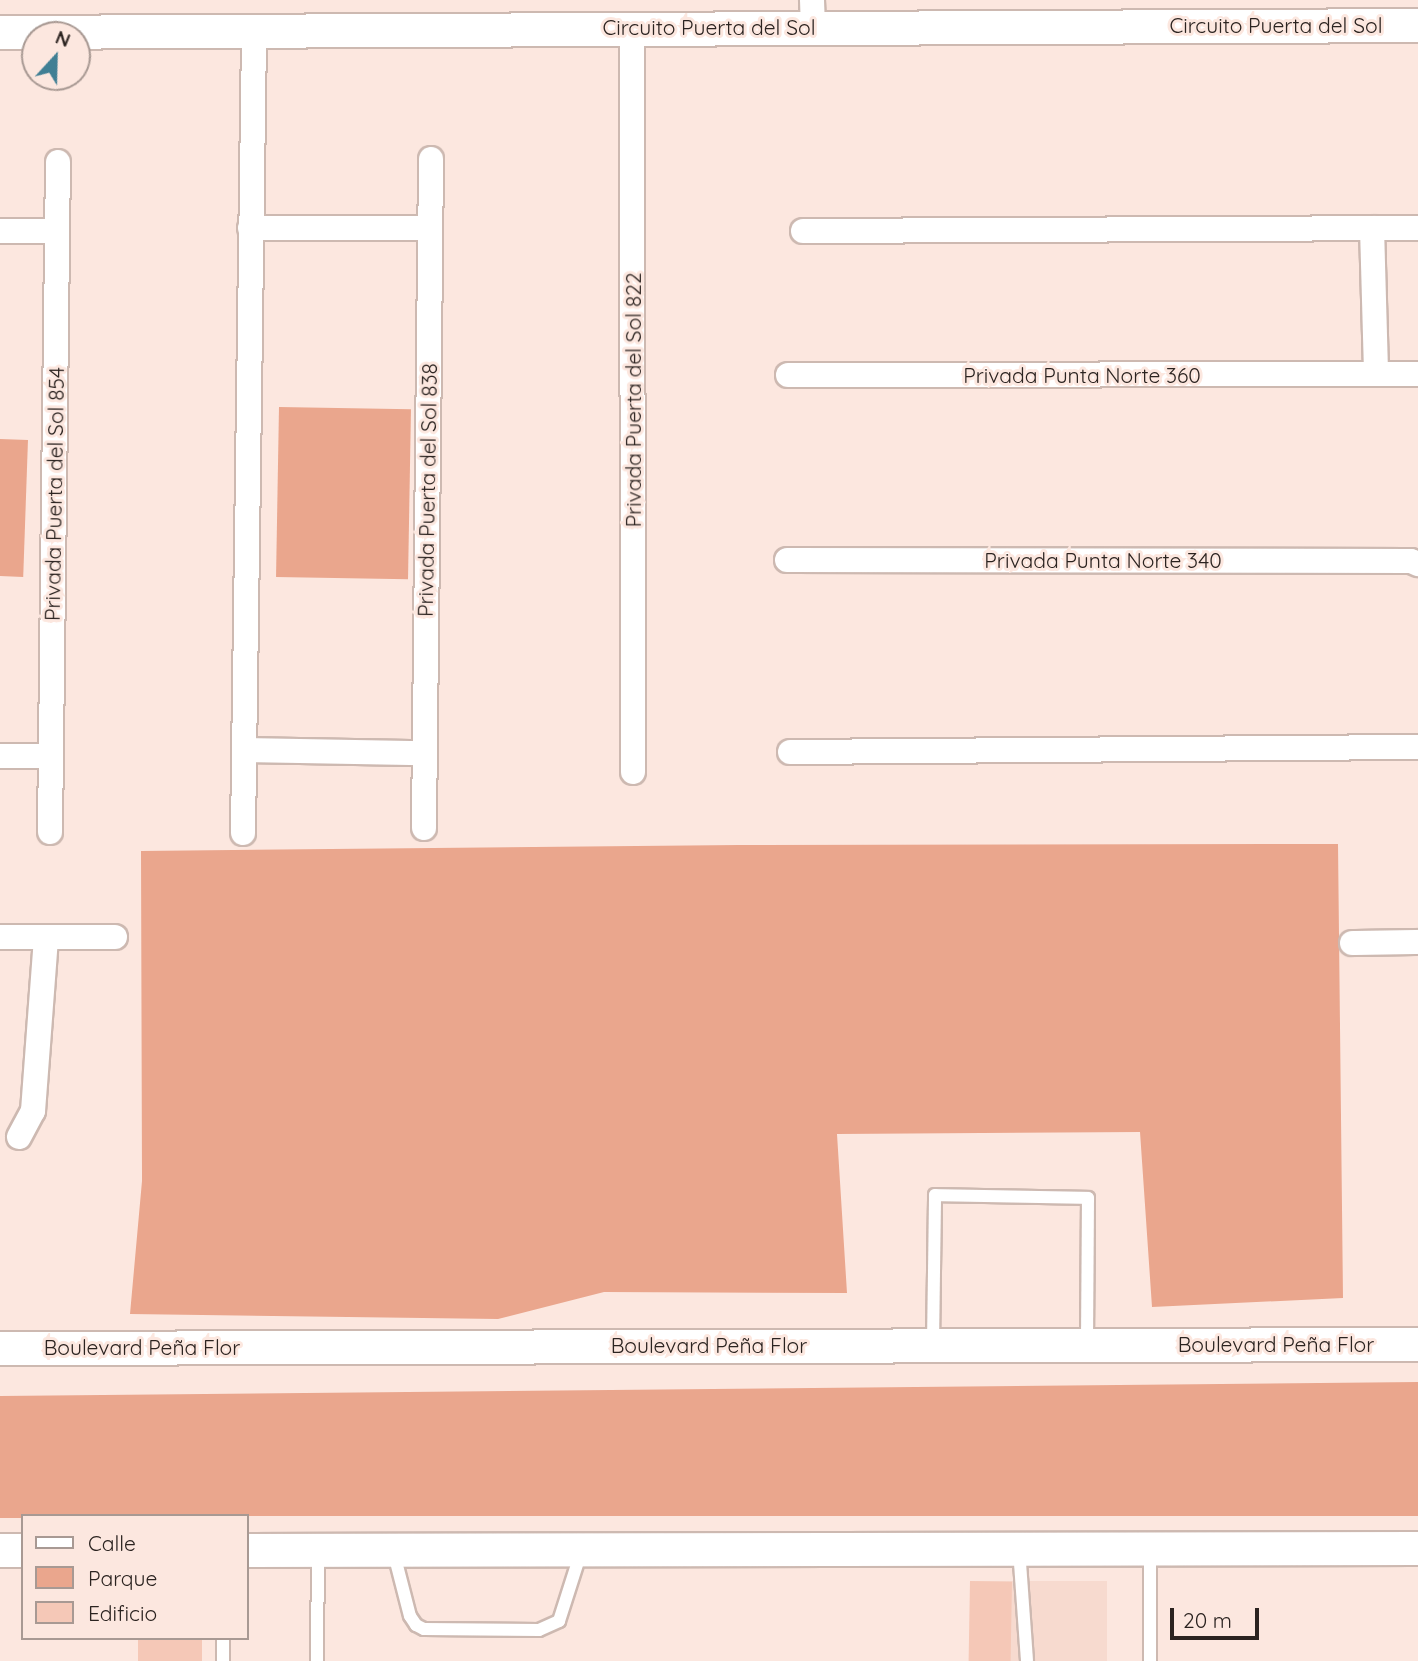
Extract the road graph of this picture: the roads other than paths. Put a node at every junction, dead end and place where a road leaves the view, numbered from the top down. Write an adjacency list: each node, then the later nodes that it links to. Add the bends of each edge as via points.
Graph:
1 (812, 13): 2 (main road, Circuito Puerta del Sol); 3 (main road, Circuito Puerta del Sol)
2 (1418, 24)
3 (632, 28): 4 (main road, Circuito Puerta del Sol); 26 (street, Privada Puerta del Sol 822)
4 (254, 31): 5 (main road, Circuito Puerta del Sol); 8 (street)
5 (0, 32)
6 (431, 159): 9 (street, Privada Puerta del Sol 838)
7 (58, 162): 13 (street, Privada Puerta del Sol 854)
8 (250, 228): 9 (street); 21 (street)
9 (430, 228): 23 (street, Privada Puerta del Sol 838)
10 (1372, 228): 11 (street); 14 (street); 15 (street)
11 (1418, 228)
12 (0, 231): 13 (street)
13 (57, 231): 25 (street, Privada Puerta del Sol 854)
14 (803, 231)
15 (1376, 374): 16 (street, Privada Punta Norte 360); 17 (street, Privada Punta Norte 360)
16 (1418, 374)
17 (788, 375)
18 (786, 560): 19 (street, Privada Punta Norte 340)
19 (1418, 564)
20 (1418, 747): 22 (street)
21 (244, 750): 23 (street); 29 (street)
22 (790, 752)
23 (424, 753): 27 (street, Privada Puerta del Sol 838)
24 (0, 756): 25 (street)
25 (51, 757): 28 (street, Privada Puerta del Sol 854)
26 (633, 772)
27 (424, 828)
28 (50, 832)
29 (243, 832)
30 (0, 937): 31 (street)
31 (46, 937): 32 (street); 35 (street, via 33,1111)
32 (115, 937)
33 (1418, 942): 34 (street)
34 (1352, 943)
35 (19, 1137)
36 (1087, 1344): 37 (main road, Boulevard Peña Flor); 38 (main road, Boulevard Peña Flor); 38 (lane, via 1088,1198 934,1195)
37 (1418, 1344)
38 (933, 1345): 39 (main road, Boulevard Peña Flor)
39 (0, 1348)
40 (1019, 1549): 41 (main road); 47 (main road); 52 (lane)
41 (1150, 1549): 48 (main road); 53 (lane)
42 (0, 1550): 43 (main road)
43 (21, 1550)
44 (248, 1550): 45 (main road)
45 (318, 1550): 46 (main road); 51 (lane)
46 (393, 1550): 47 (main road); 47 (lane, via 416,1625 424,1629 539,1630 559,1621)
47 (582, 1550)
48 (1414, 1551)
49 (223, 1640): 50 (lane)
50 (223, 1661)
51 (317, 1661)
52 (1027, 1661)
53 (1150, 1661)

